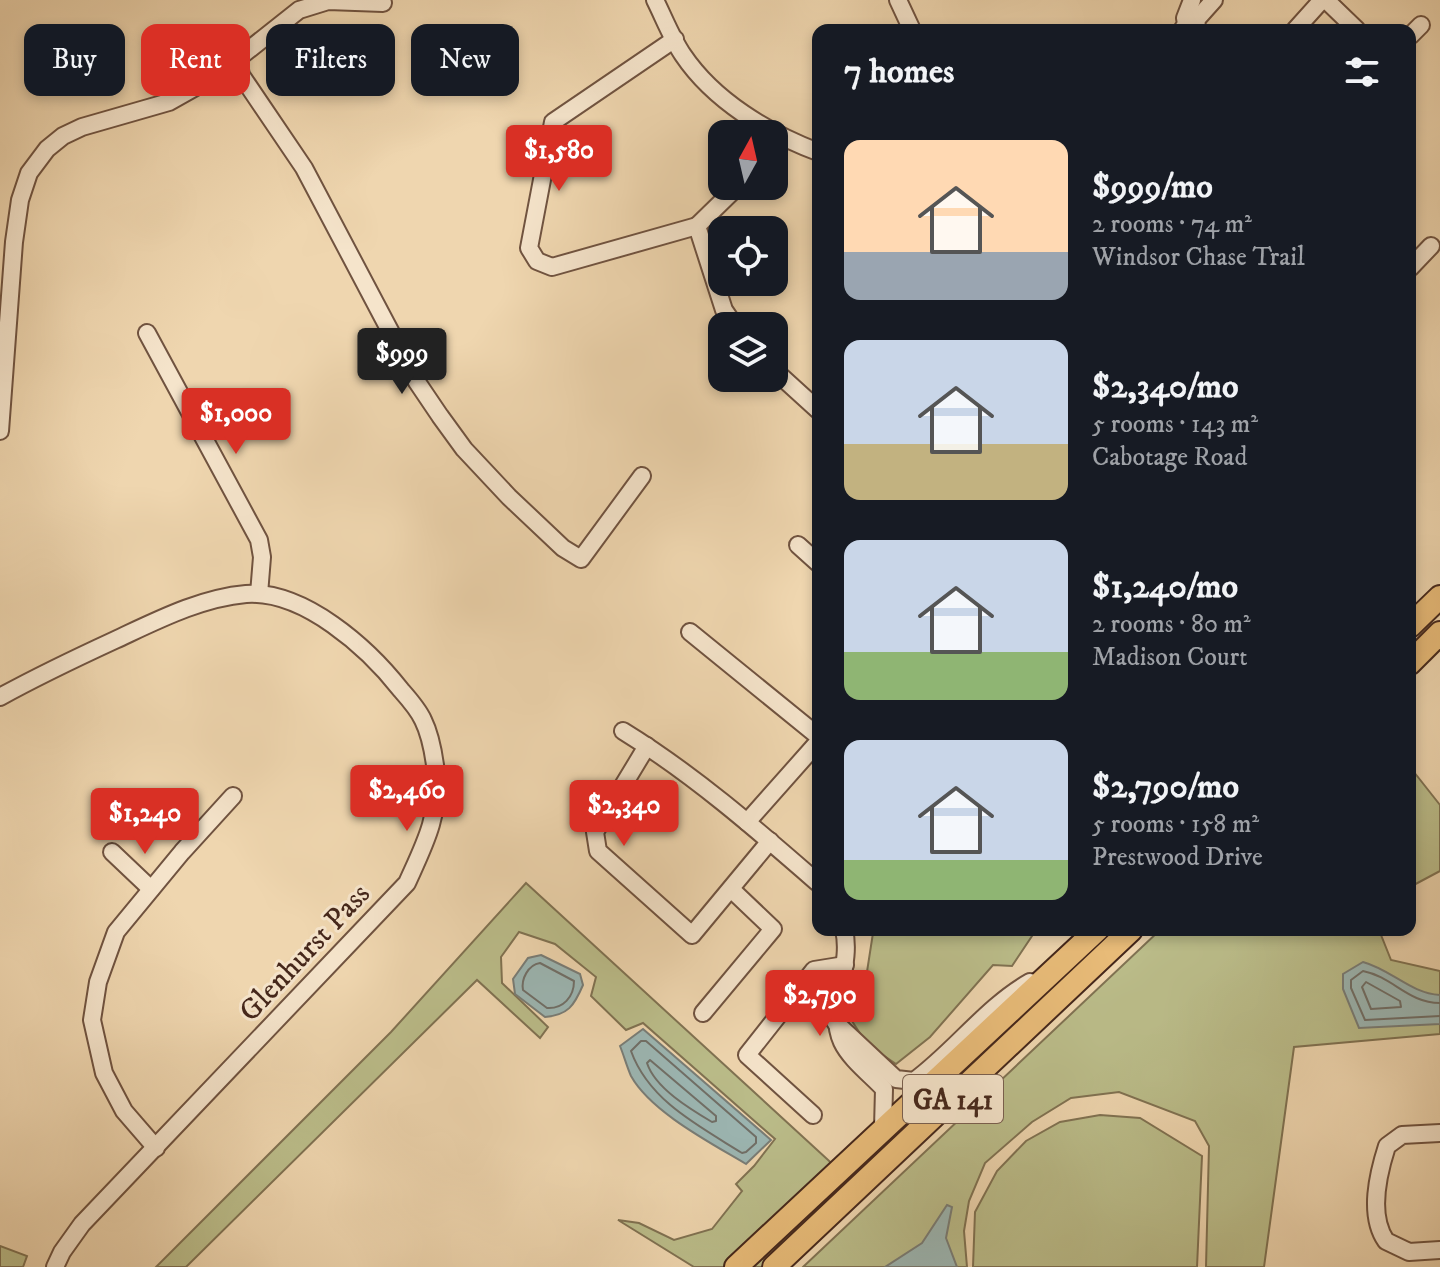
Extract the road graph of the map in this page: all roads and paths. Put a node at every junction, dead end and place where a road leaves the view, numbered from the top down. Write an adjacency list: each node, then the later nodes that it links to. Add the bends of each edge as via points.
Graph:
1 (655, 0): 10 (street)
2 (898, 0): 7 (street)
3 (1214, 0): 6 (street)
4 (1324, 0): 8 (street); 9 (street)
5 (383, 3): 11 (street, via 314,4)
6 (1188, 16)
7 (909, 24)
8 (1301, 24)
9 (1350, 24)
10 (675, 39): 14 (street, via 727,102); 18 (street, via 553,122 529,248 537,261 552,267)
11 (250, 49)
12 (250, 88): 26 (street, via 304,168 417,382 464,449 509,497 581,559)
13 (180, 96): 25 (street, via 63,136 29,173 14,242)
14 (752, 120)
15 (788, 141): 16 (street)
16 (812, 150)
17 (724, 200): 18 (street)
18 (697, 226): 21 (street)
19 (1431, 246): 20 (street)
20 (1416, 262)
21 (725, 312)
22 (147, 333): 29 (street, via 259,540)
23 (788, 383): 24 (street)
24 (812, 405)
25 (0, 431)
26 (642, 476)
27 (798, 545): 28 (street)
28 (812, 558)
29 (259, 594): 35 (street, Glenhurst Pass, via 204,602 159,619); 57 (street, Glenhurst Pass, via 307,608 346,634 382,666 422,717 436,772 433,823 407,883)
30 (1440, 597): 31 (highway)
31 (1416, 620)
32 (690, 632): 37 (street)
33 (1440, 633): 34 (highway)
34 (1416, 653)
35 (0, 697)
36 (623, 731): 38 (street)
37 (812, 731)
38 (647, 746): 41 (street); 46 (street, via 595,832 598,851 692,935)
39 (812, 749): 41 (street)
40 (233, 796): 45 (street)
41 (747, 822): 42 (street)
42 (770, 841): 44 (street); 46 (street)
43 (112, 852): 45 (street)
44 (812, 878)
45 (151, 889): 57 (street, via 116,932 98,982 92,1020 107,1081)
46 (731, 889): 52 (street, via 773,929)
47 (844, 936): 50 (street)
48 (1091, 936): 51 (highway, GA 141)
49 (1125, 936): 61 (highway, GA 141)
50 (845, 965): 53 (street); 54 (street, via 814,970 747,1055)
51 (1053, 971): 53 (street, via 1011,995 914,1081 896,1079); 55 (highway, GA 141)
52 (703, 1013)
53 (835, 1022): 55 (street, via 843,1045 884,1089)
54 (813, 1115)
55 (883, 1128): 60 (highway, GA 141)
56 (1440, 1133): 58 (street, via 1402,1135 1387,1146 1376,1206 1386,1241 1409,1252)
57 (156, 1148): 59 (street, Glenhurst Pass, via 82,1224)
58 (1440, 1250)
59 (55, 1267)
60 (736, 1267)
61 (774, 1267)

